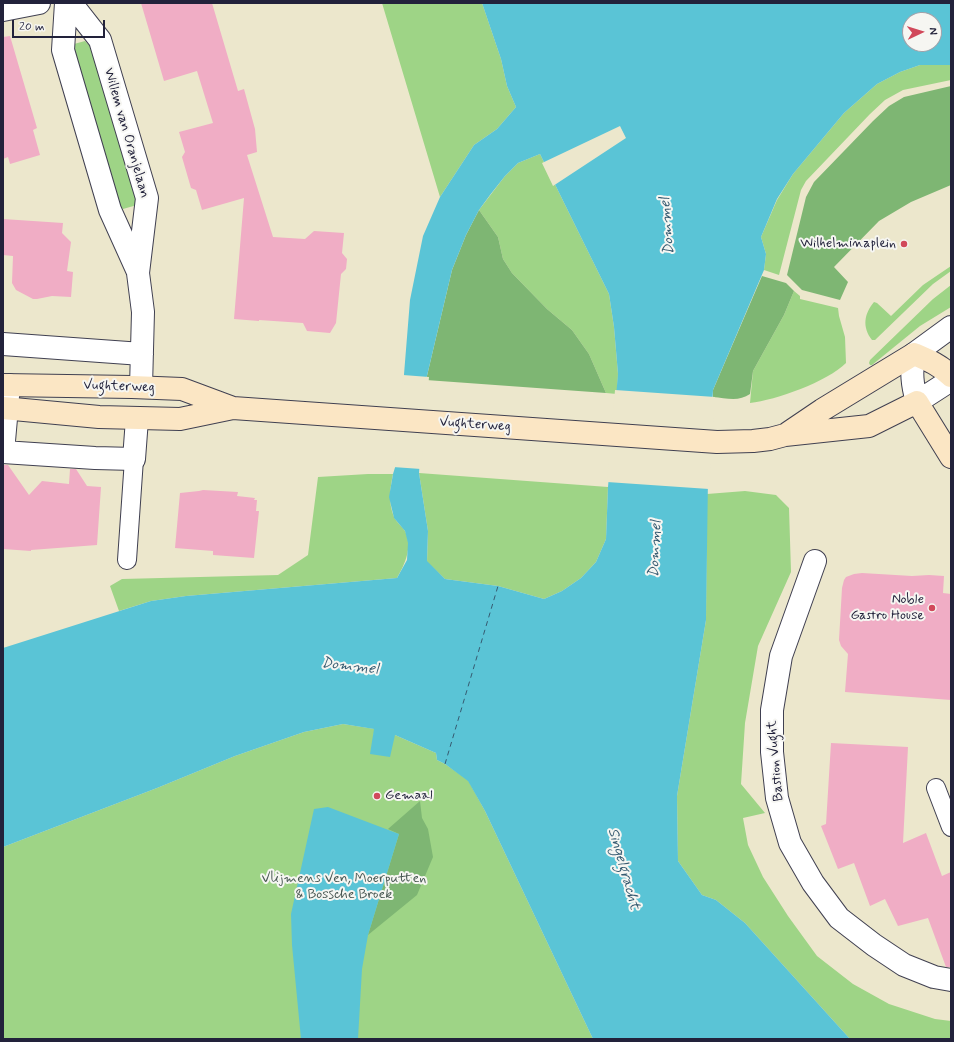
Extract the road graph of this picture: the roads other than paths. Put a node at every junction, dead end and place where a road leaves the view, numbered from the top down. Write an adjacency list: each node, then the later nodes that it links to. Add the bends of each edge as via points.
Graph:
1 (39, 3): 4 (street)
2 (66, 3): 5 (street, Willem van Oranjelaan, via 63,50 110,210)
3 (71, 3): 5 (street, Willem van Oranjelaan, via 100,40 147,198)
4 (3, 10)
5 (138, 273): 8 (street, Willem van Oranjelaan, via 142,312)
6 (951, 327): 9 (street)
7 (3, 344): 8 (street)
8 (142, 354): 13 (street, Willem van Oranjelaan)
9 (914, 354): 10 (main road, via 942,367); 14 (street, via 911,370); 18 (main road)
10 (951, 376)
11 (951, 380): 14 (street)
12 (6, 385): 13 (main road, Vughterweg); 16 (street)
13 (141, 387): 15 (main road, Vughterweg, via 182,389)
14 (917, 402): 18 (main road, via 869,426); 20 (main road)
15 (233, 408): 17 (main road, Vughterweg, via 180,419); 18 (main road, Vughterweg, via 718,442 753,441)
16 (5, 409): 17 (main road, Vughterweg); 19 (street)
17 (136, 419): 21 (street)
18 (785, 435)
19 (3, 452): 21 (street)
20 (951, 457)
21 (134, 460): 22 (lane)
22 (127, 560)
23 (815, 562): 26 (street, Bastion Vught, via 781,656 772,710 772,752 777,798 790,843 813,883 839,918 904,965 934,977)
24 (936, 788): 25 (lane)
25 (951, 827)
26 (951, 980)

